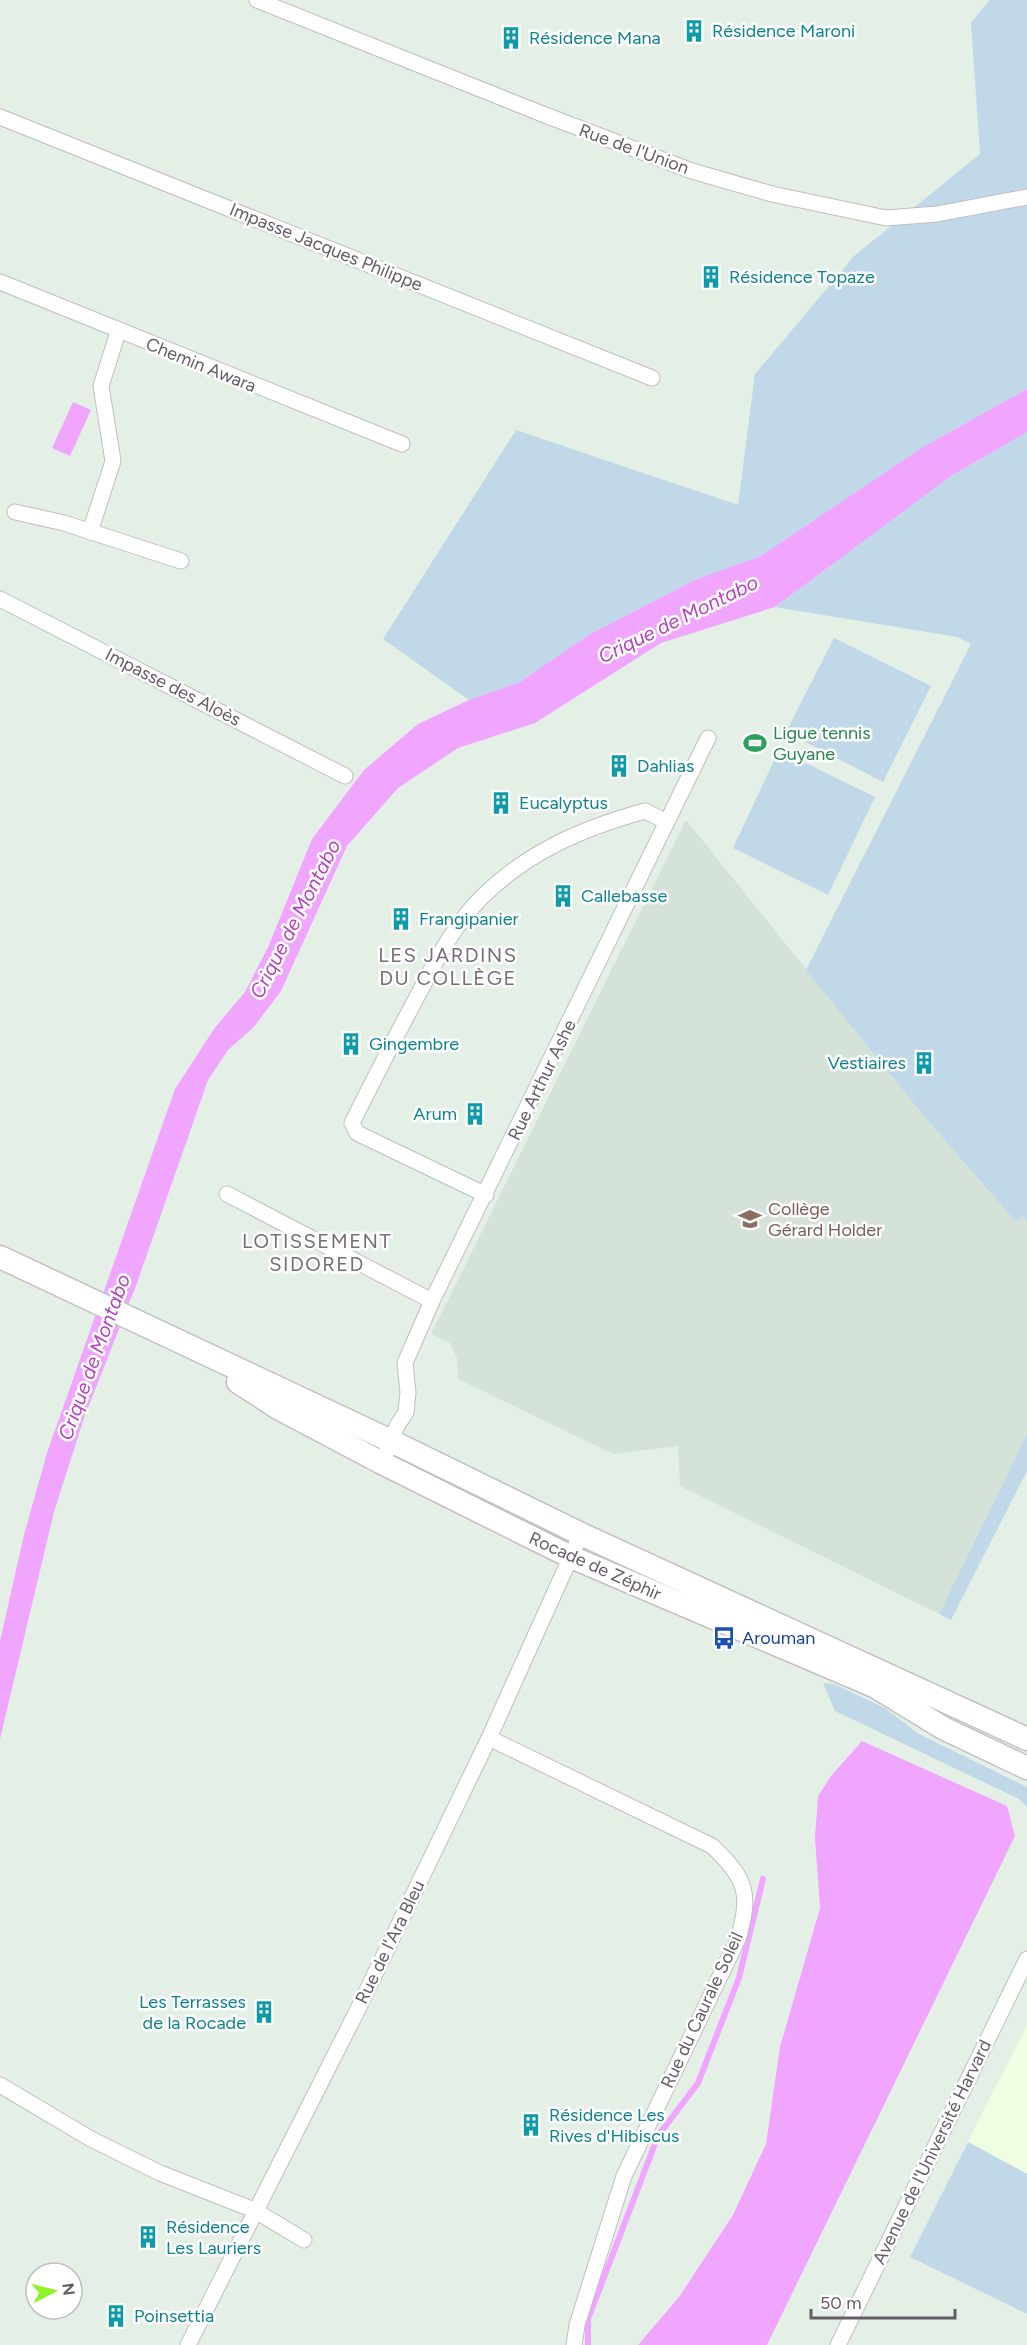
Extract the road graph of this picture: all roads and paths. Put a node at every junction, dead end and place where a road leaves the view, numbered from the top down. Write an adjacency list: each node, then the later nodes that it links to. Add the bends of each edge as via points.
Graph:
1 (257, 0): 3 (street, Rue de l'Union, via 692,171 771,194 886,218 937,214)
2 (0, 117): 6 (street, Impasse Jacques Philippe)
3 (1027, 197)
4 (0, 282): 5 (street, Chemin Awara)
5 (118, 332): 7 (street, Chemin Awara); 9 (street, via 101,386 114,449 112,467)
6 (652, 378)
7 (402, 444)
8 (15, 512): 9 (street)
9 (90, 532): 10 (street)
10 (181, 561)
11 (0, 599): 13 (street, Impasse des Aloès)
12 (708, 738): 14 (street, Rue Arthur Ashe)
13 (345, 776)
14 (668, 822): 16 (street, Rue Arthur Ashe); 16 (street, via 645,811 600,823 548,847 514,869 481,898 449,938 388,1049 352,1123 357,1132)
15 (227, 1194): 18 (street)
16 (486, 1195): 18 (street, Rue Arthur Ashe)
17 (0, 1257): 19 (main road, Rocade de Zéphir)
18 (432, 1301): 20 (street, Rue Arthur Ashe, via 405,1363 406,1412)
19 (175, 1339): 20 (main road, Rocade de Zéphir); 21 (main road, Rocade de Zéphir, via 278,1408)
20 (394, 1433): 21 (street, Rue Arthur Ashe); 22 (main road, Rocade de Zéphir)
21 (382, 1463): 23 (main road, Rocade de Zéphir)
22 (581, 1534): 23 (street, Rue de l'Ara Bleu); 25 (main road, Rocade de Zéphir)
23 (571, 1557): 24 (street, Rue de l'Ara Bleu); 26 (main road, Rocade de Zéphir, via 876,1688 943,1728)
24 (489, 1738): 29 (street, Rue de l'Ara Bleu, via 324,2079); 32 (street, Rue du Caurale Soleil, via 712,1846 732,1865 742,1884 746,1909 738,1939 624,2176)
25 (1027, 1739)
26 (1027, 1768)
27 (1027, 1959): 33 (street, Avenue de l'Université Harvard)
28 (0, 2085): 29 (street, via 150,2169)
29 (254, 2210): 30 (street); 31 (street, Rue de l'Ara Bleu)
30 (304, 2240)
31 (188, 2345)
32 (574, 2345)
33 (838, 2345)

